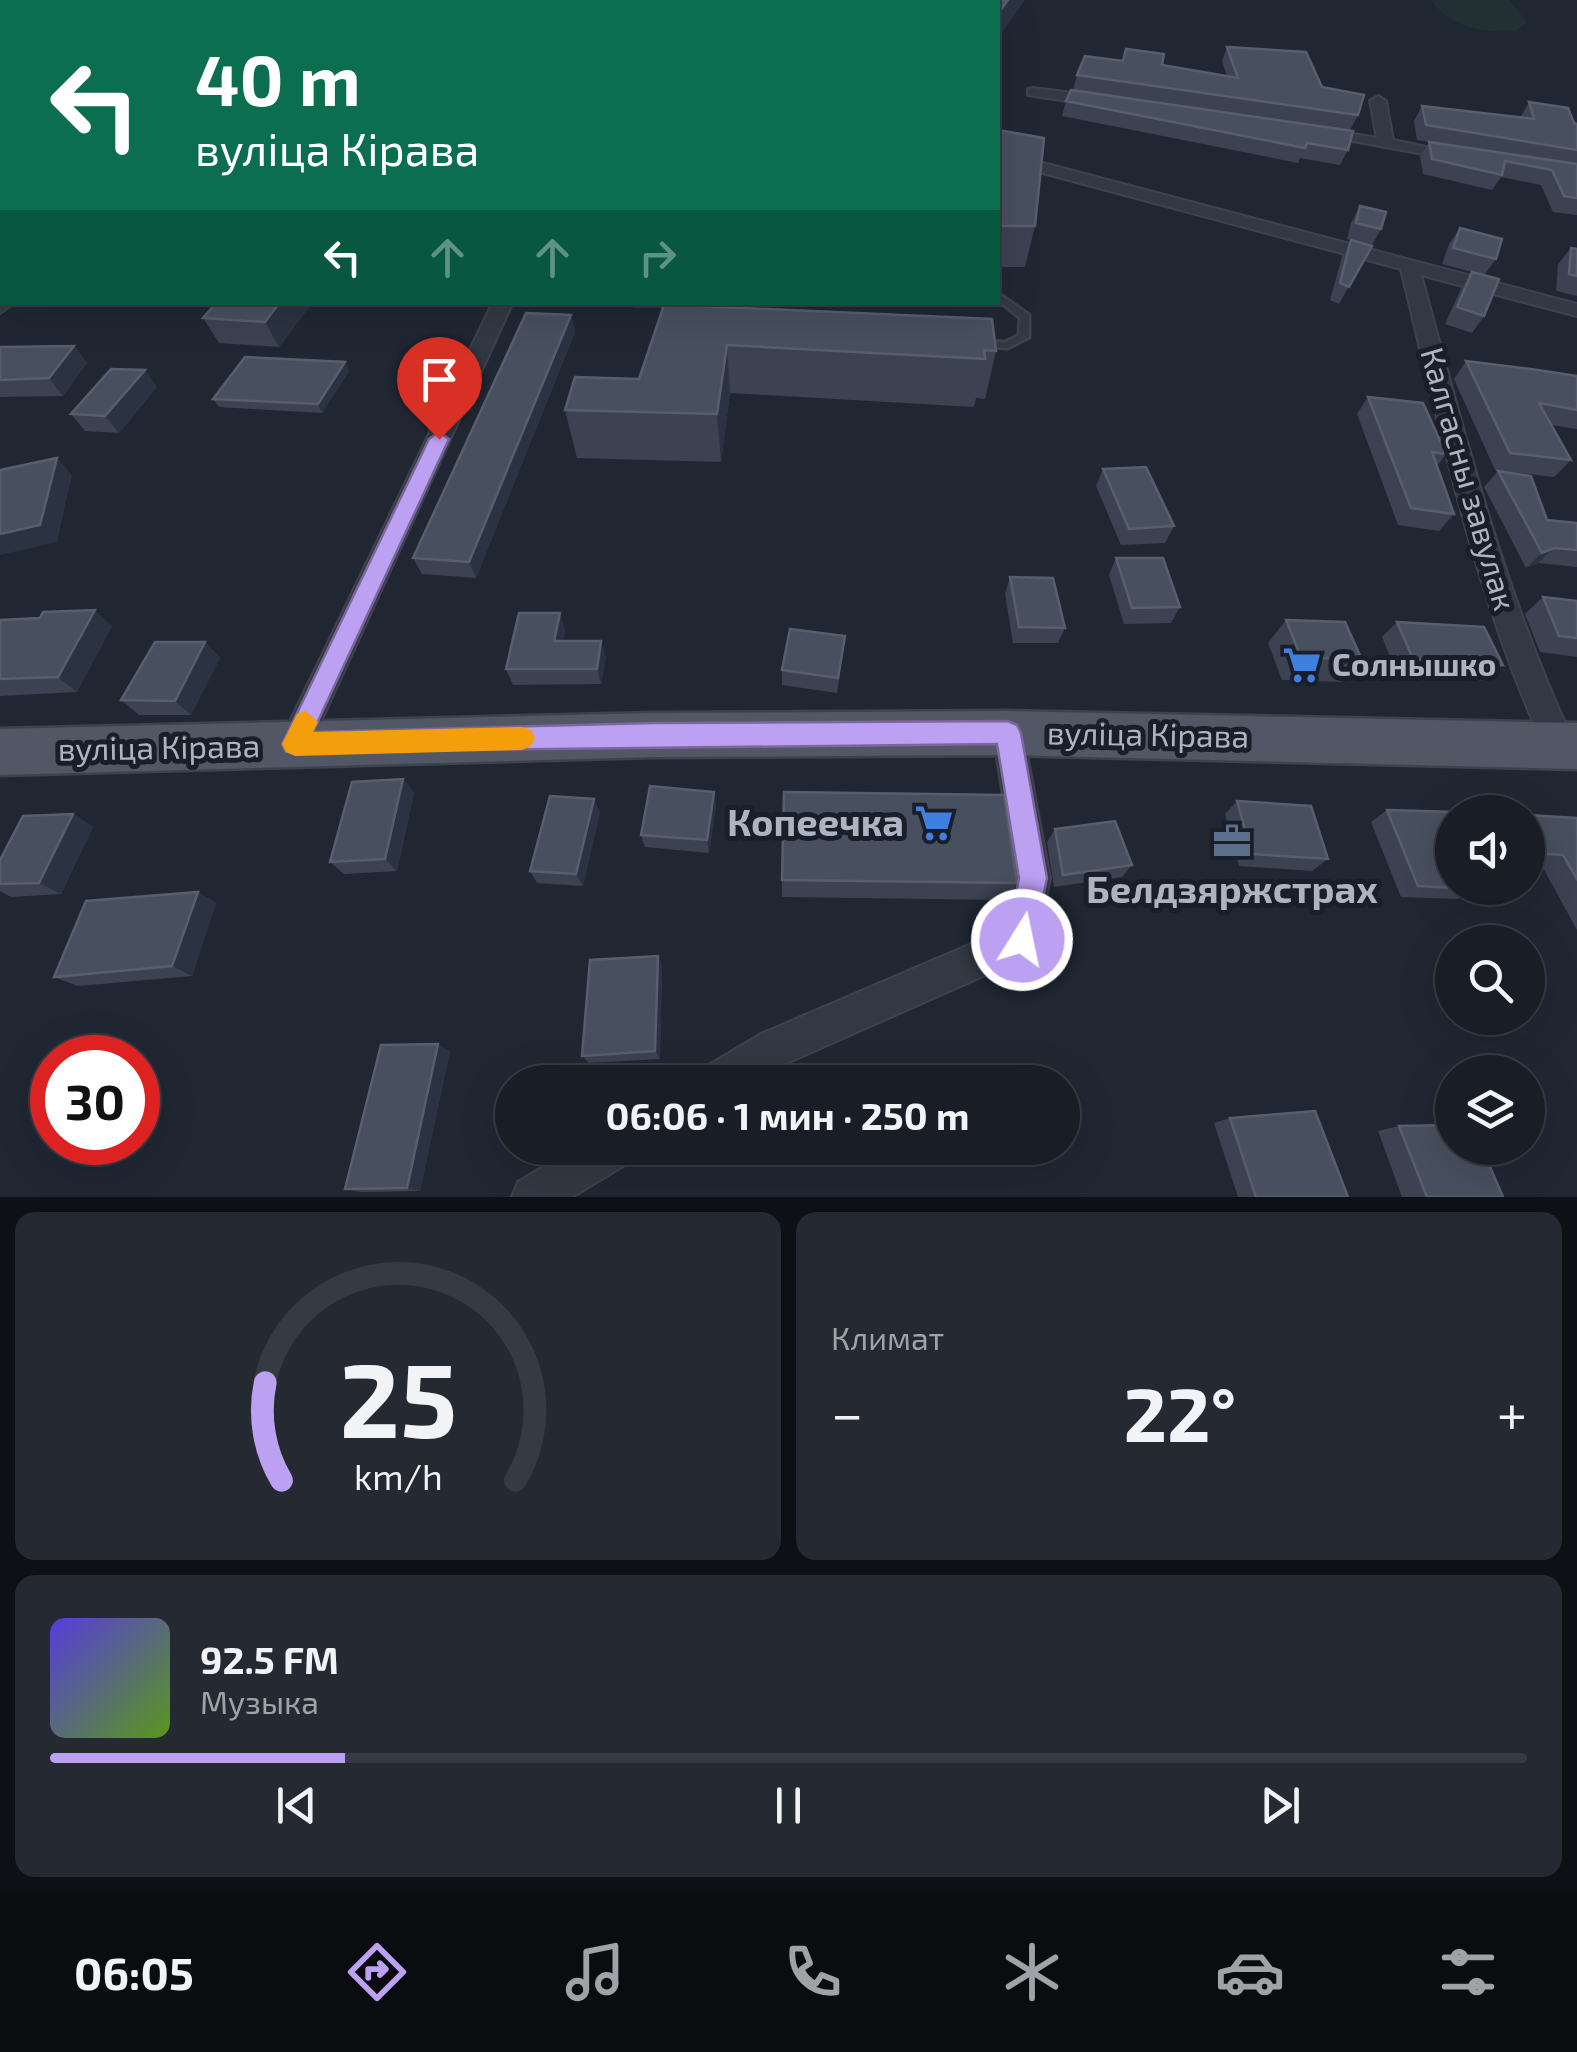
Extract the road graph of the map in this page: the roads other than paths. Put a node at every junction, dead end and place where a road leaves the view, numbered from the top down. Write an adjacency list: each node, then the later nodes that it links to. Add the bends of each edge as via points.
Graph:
1 (1032, 92): 3 (street)
2 (1378, 101): 5 (street)
3 (1132, 106)
4 (1289, 128): 5 (street)
5 (1386, 144): 7 (street)
6 (1000, 157): 8 (street)
7 (1473, 157)
8 (1409, 264): 12 (street); 17 (street, Калгасны завулак, via 1490,571 1535,698)
9 (1000, 297): 14 (lane, via 1025,316 1024,336 1008,346)
10 (502, 305): 16 (street)
11 (672, 305): 13 (lane)
12 (1577, 310)
13 (681, 313)
14 (970, 344)
15 (1008, 733): 16 (main road, вуліца Кірава); 17 (main road, вуліца Кірава); 19 (street, via 1033,878 1022,940)
16 (295, 744): 18 (main road, вуліца Кірава)
17 (1568, 746)
18 (0, 752)
19 (746, 1065)
20 (585, 1165): 21 (street)
21 (533, 1197)

